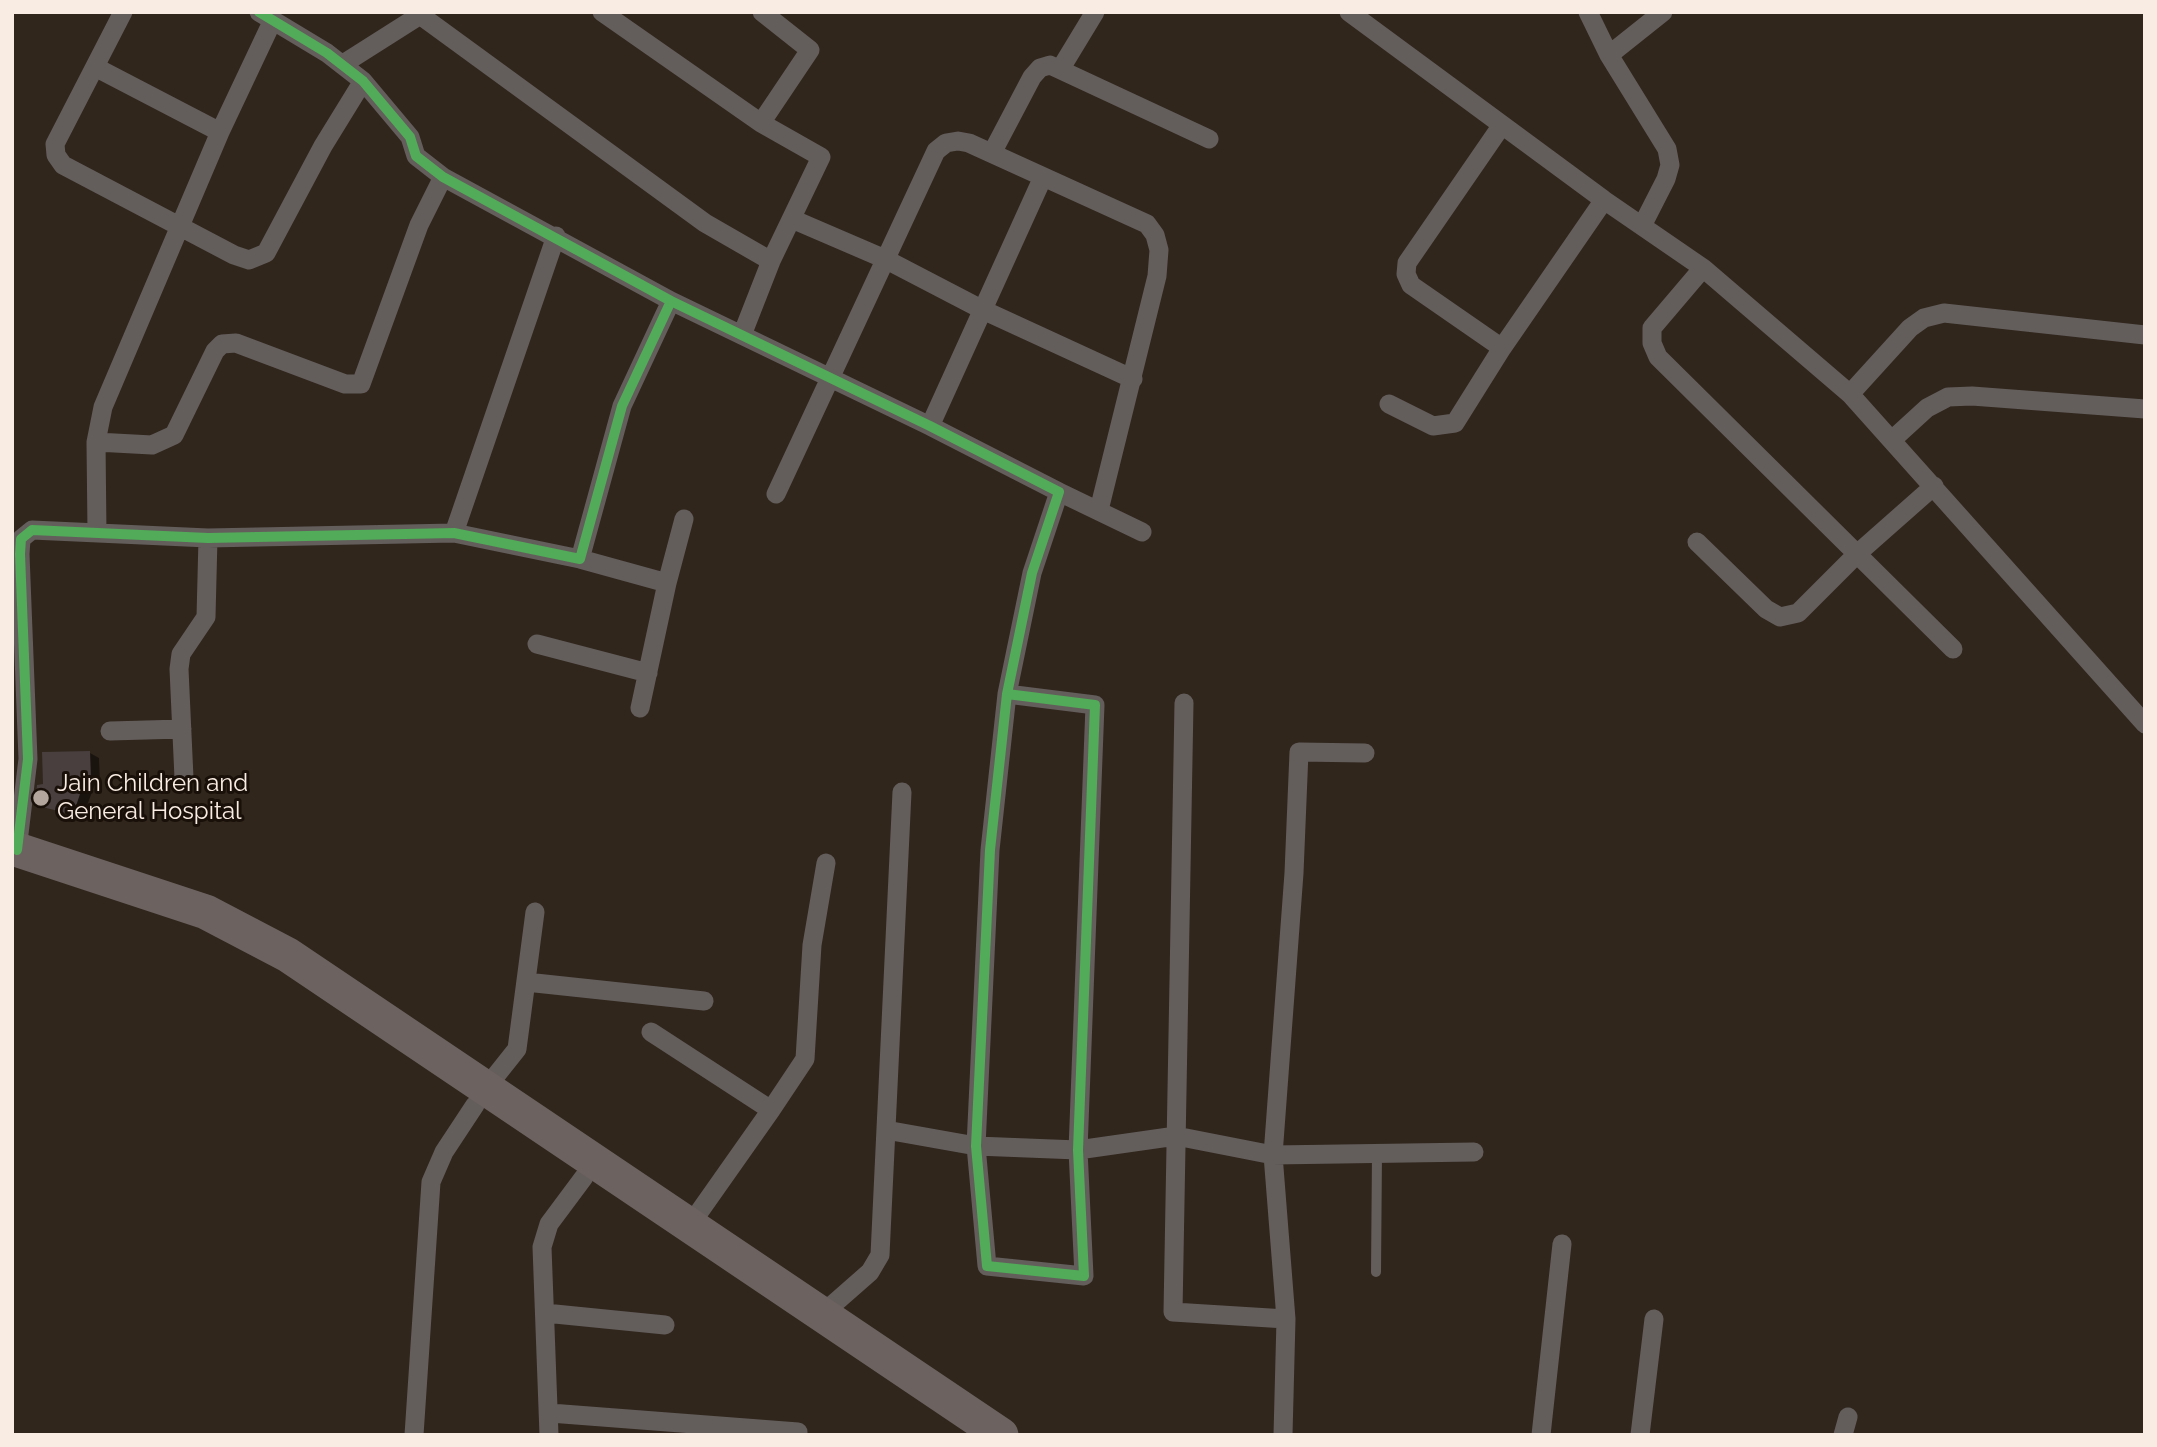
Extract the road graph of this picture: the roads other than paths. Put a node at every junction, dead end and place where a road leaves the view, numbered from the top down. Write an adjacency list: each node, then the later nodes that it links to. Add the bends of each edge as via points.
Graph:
1 (123, 12): 12 (street)
2 (602, 12): 15 (street)
3 (762, 12): 15 (street, via 810,50)
4 (1095, 12): 13 (street)
5 (1349, 12): 16 (street)
6 (1588, 12): 10 (street)
7 (1663, 12): 10 (street)
8 (423, 13): 11 (street); 28 (street, via 705,223)
9 (265, 17): 11 (street); 17 (street)
10 (1609, 55): 25 (street, via 1657,130 1668,157 1666,179)
11 (343, 64): 14 (street)
12 (95, 67): 17 (street); 24 (street, via 55,144 56,155 63,165)
13 (1060, 68): 18 (street); 19 (street, via 1040,68 1032,77)
14 (363, 80): 20 (street, via 410,136 416,156); 24 (street, via 266,253 249,260)
15 (761, 123): 23 (street, via 821,157)
16 (1502, 125): 22 (street); 34 (street, via 1407,263 1406,274 1411,285)
17 (220, 132): 24 (street)
18 (1209, 139)
19 (992, 153): 21 (street); 27 (street, via 958,141 936,151)
20 (443, 177): 26 (street); 42 (street, via 419,225 361,384 345,384 236,343 222,344 174,435 152,445)
21 (1043, 177): 31 (street); 36 (street, via 1147,224 1155,234 1157,276)
22 (1604, 200): 25 (street); 34 (street)
23 (792, 219): 27 (street); 28 (street)
24 (179, 226): 42 (street, via 103,407)
25 (1642, 226): 29 (street)
26 (556, 236): 30 (street); 50 (street)
27 (885, 259): 31 (street); 35 (street)
28 (771, 261): 32 (street)
29 (1703, 268): 37 (street); 53 (street, via 1652,328 1658,357)
30 (671, 301): 32 (street); 54 (street, via 622,406)
31 (983, 310): 36 (street); 40 (street)
32 (742, 335): 35 (street)
33 (2145, 335): 37 (street, via 1944,313 1910,328)
34 (1502, 348): 38 (street, via 1455,423 1433,426)
35 (829, 377): 40 (street); 45 (street)
36 (1133, 379): 46 (street)
37 (1850, 394): 41 (street)
38 (1389, 404)
39 (2145, 409): 41 (street, via 1948,397 1927,408)
40 (930, 426): 44 (street)
41 (1892, 440): 43 (street)
42 (96, 442): 49 (street)
43 (1934, 485): 53 (street); 63 (street)
44 (1059, 492): 46 (street); 60 (street, via 1032,573)
45 (776, 494)
46 (1098, 510): 48 (street)
47 (684, 519): 55 (street)
48 (1142, 532)
49 (97, 533): 51 (street); 58 (street, via 32,530 21,539)
50 (454, 533): 51 (street); 54 (street)
51 (208, 538): 64 (street, via 206,617 181,654)
52 (1697, 541): 53 (street, via 1766,609 1780,617 1798,613)
53 (1857, 554): 57 (street)
54 (580, 559): 55 (street)
55 (667, 583): 59 (street)
56 (537, 645): 59 (street)
57 (1953, 649)
58 (18, 650): 69 (street, via 27,759)
59 (648, 673): 62 (street)
60 (1007, 694): 79 (street, via 990,849); 80 (street, via 1095,705)
61 (1184, 703): 78 (street)
62 (640, 708)
63 (2145, 724)
64 (182, 729): 65 (street); 67 (street)
65 (110, 731)
66 (1365, 753): 83 (street, via 1299,752)
67 (184, 778)
68 (902, 792): 77 (street)
69 (14, 857): 75 (highway, via 139,888 248,932 288,955)
70 (826, 863): 76 (street, via 812,945 805,1059)
71 (535, 912): 72 (street)
72 (526, 982): 73 (street); 75 (street, via 517,1049)
73 (704, 1001)
74 (651, 1032): 76 (street)
75 (481, 1096): 84 (highway); 85 (highway); 95 (street, via 444,1152 431,1182)
76 (771, 1110): 85 (street)
77 (886, 1130): 79 (street); 89 (street, via 880,1255 870,1272)
78 (1176, 1136): 80 (street); 83 (street); 90 (street, via 1173,1312)
79 (976, 1146): 80 (street); 80 (street, via 986,1266 1084,1276)
80 (1078, 1150)
81 (1474, 1152): 82 (street)
82 (1377, 1153): 83 (street); 87 (lane)
83 (1273, 1155): 90 (street)
84 (584, 1178): 88 (street, via 549,1224 542,1247); 97 (highway)
85 (690, 1225): 89 (highway)
86 (1562, 1244): 100 (street)
87 (1376, 1272)
88 (545, 1313): 92 (street); 93 (street)
89 (821, 1315): 98 (highway)
90 (1286, 1319): 99 (street)
91 (1654, 1319): 101 (street)
92 (665, 1325)
93 (550, 1413): 94 (street); 96 (street)
94 (798, 1432)
95 (414, 1435)
96 (550, 1435)
97 (968, 1435)
98 (1001, 1435)
99 (1283, 1435)
100 (1541, 1435)
101 (1640, 1435)

